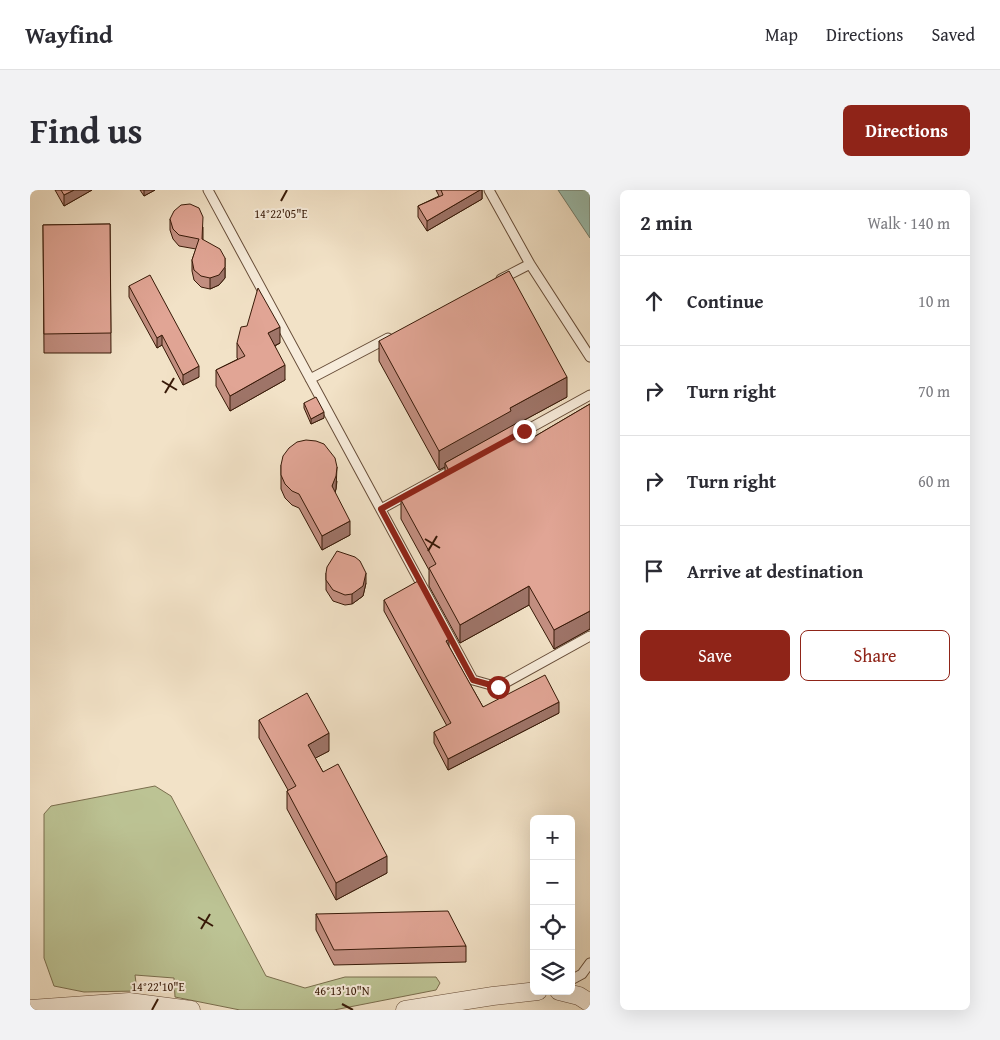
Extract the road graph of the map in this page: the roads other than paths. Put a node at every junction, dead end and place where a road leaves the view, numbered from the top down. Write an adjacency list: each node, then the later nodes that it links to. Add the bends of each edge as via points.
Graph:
1 (208, 190): 7 (lane)
2 (489, 190): 3 (lane)
3 (530, 264): 4 (lane); 6 (lane)
4 (494, 282)
5 (398, 333): 7 (lane)
6 (590, 357)
7 (310, 379): 11 (lane)
8 (590, 395): 9 (lane)
9 (508, 440)
10 (465, 463): 11 (lane)
11 (381, 509): 12 (lane, via 473,680 498,687)
12 (590, 636)
13 (590, 963): 14 (lane)
14 (575, 978)
15 (530, 992): 21 (street)
16 (575, 995): 17 (street)
17 (590, 1003)
18 (133, 1006): 19 (street); 20 (street)
19 (30, 1009)
20 (191, 1010)
21 (406, 1010)

